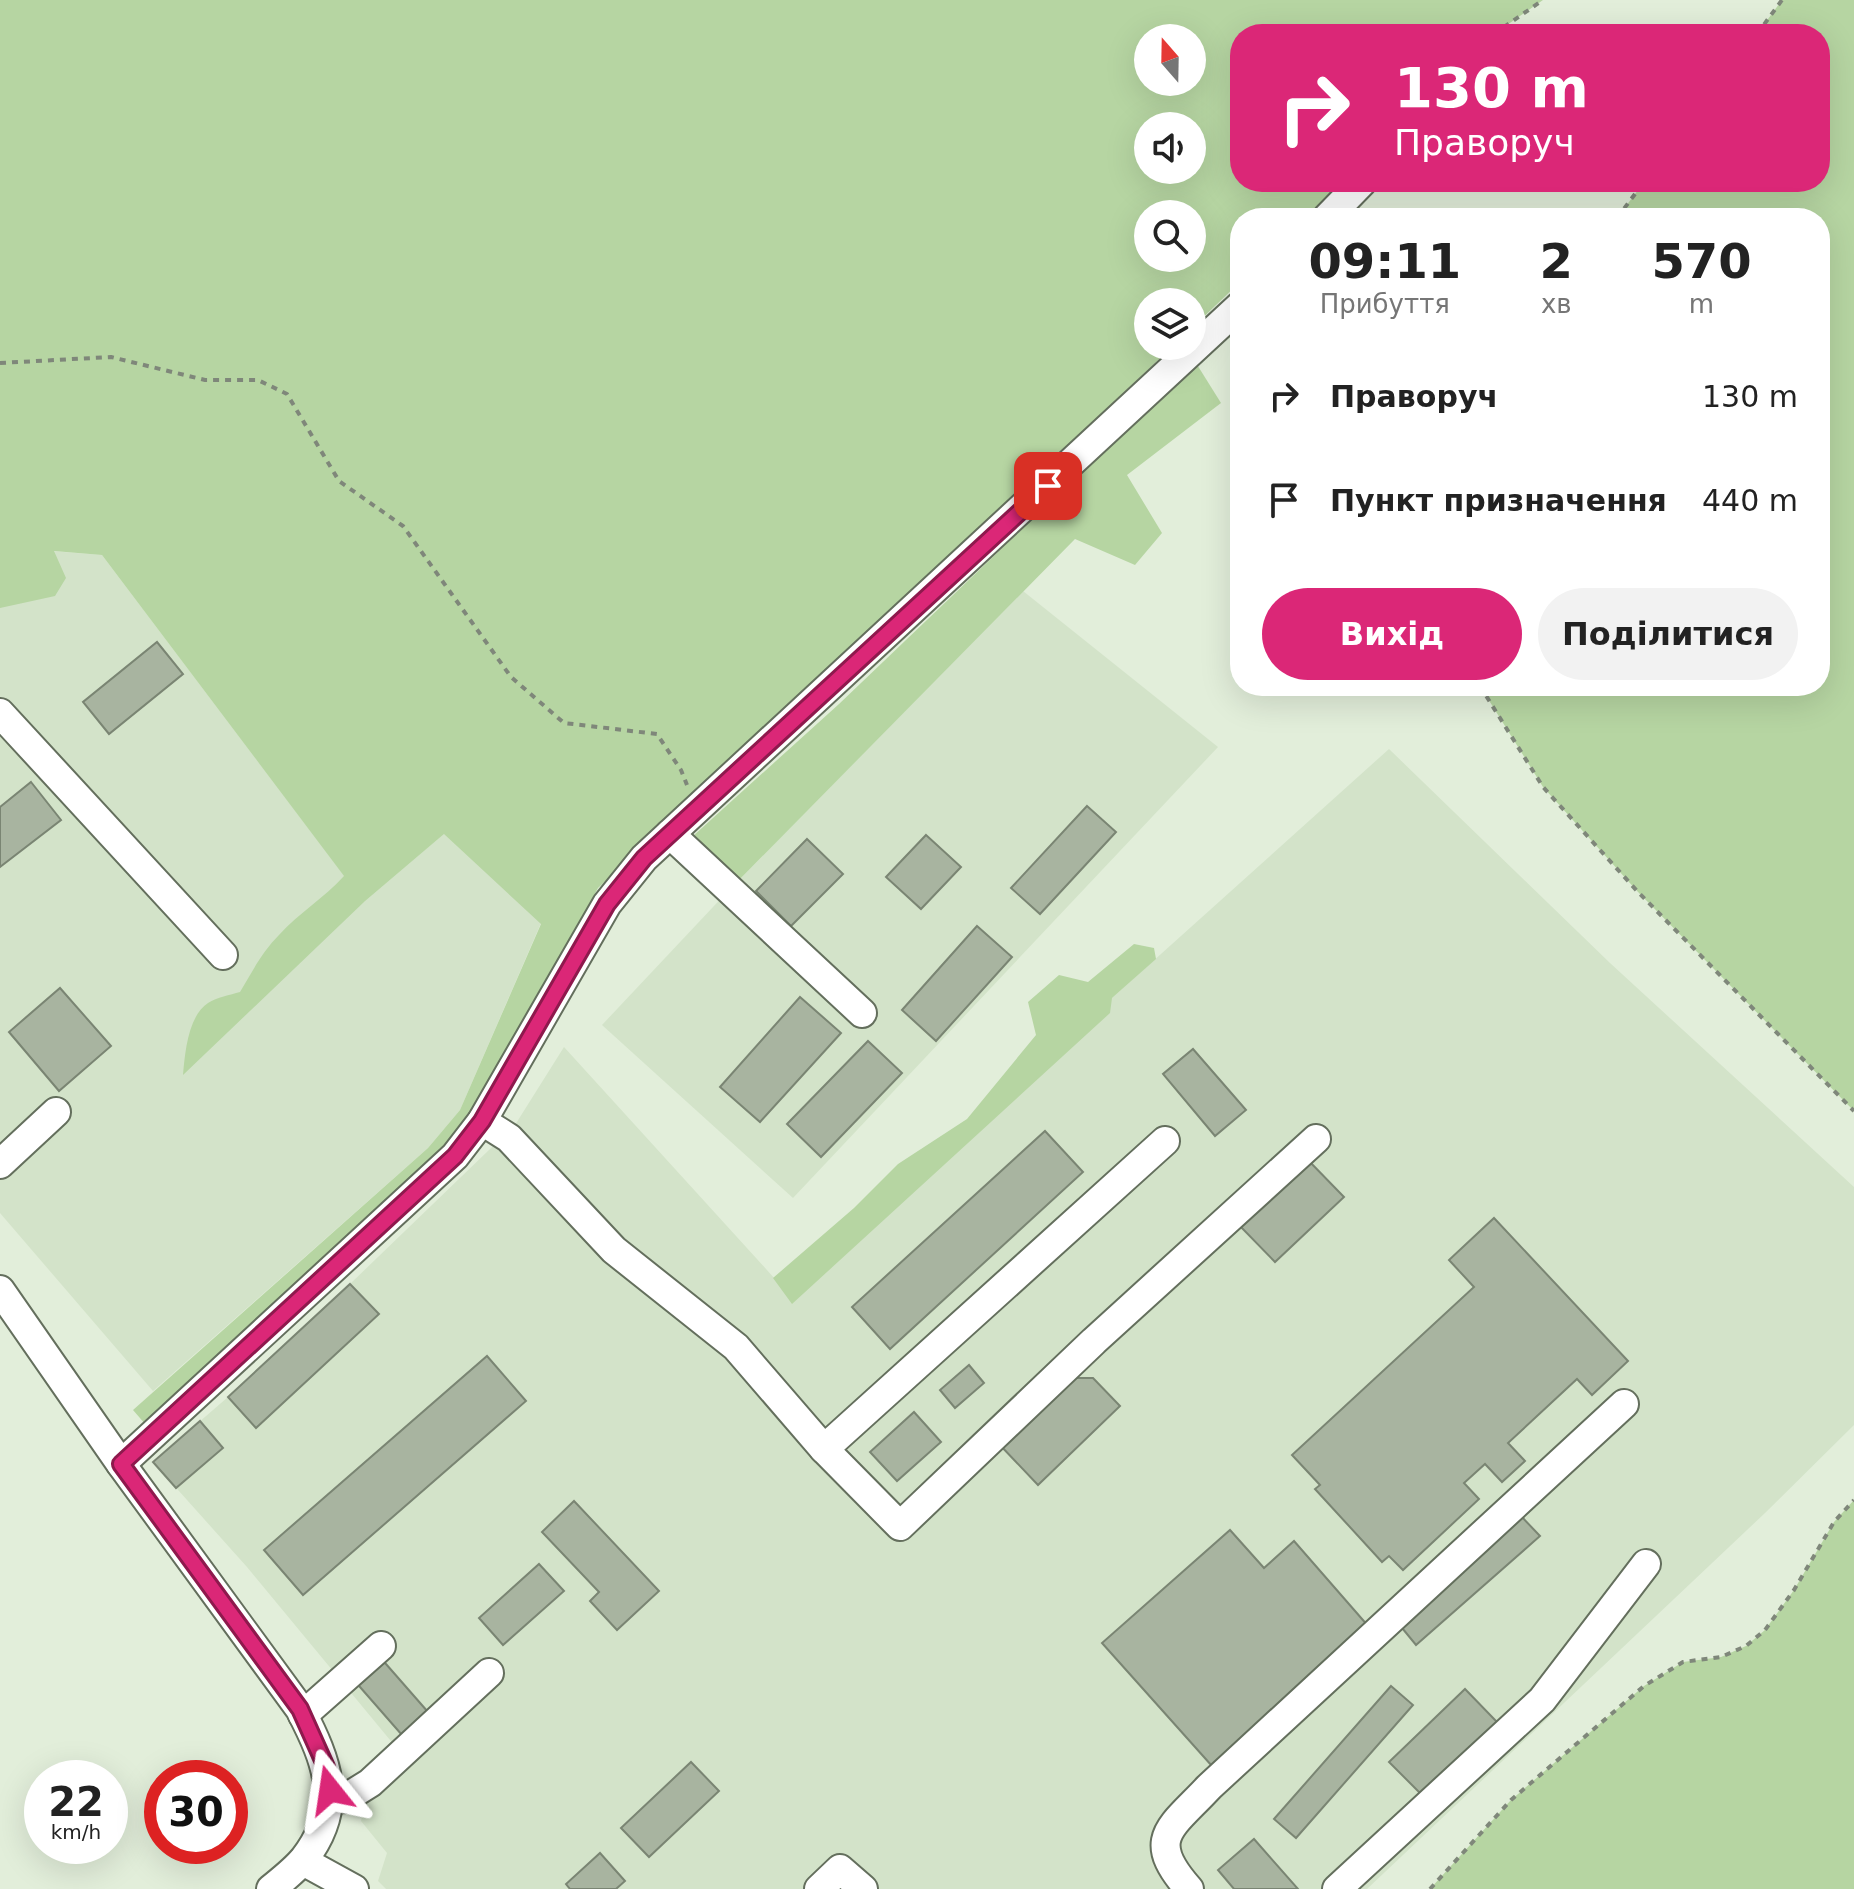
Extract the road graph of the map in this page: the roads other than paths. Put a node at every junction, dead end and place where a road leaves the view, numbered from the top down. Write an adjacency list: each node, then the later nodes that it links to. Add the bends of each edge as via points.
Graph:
1 (1352, 192): 2 (street)
2 (1337, 208)
3 (1230, 315): 5 (street)
4 (0, 713): 6 (street)
5 (670, 834): 7 (street); 9 (street, via 607,904)
6 (223, 955)
7 (862, 1013)
8 (56, 1112): 12 (street)
9 (482, 1121): 15 (street, via 509,1138 614,1250 736,1347); 16 (street, via 455,1156)
10 (1316, 1139): 15 (street, via 900,1526)
11 (1165, 1141): 15 (street)
12 (0, 1164)
13 (0, 1290): 16 (street)
14 (1624, 1404): 27 (street, via 1173,1826 1165,1840 1166,1857)
15 (824, 1449)
16 (121, 1464): 20 (street)
17 (1646, 1564): 28 (street, via 1542,1700)
18 (381, 1646): 20 (street)
19 (489, 1673): 21 (street, via 370,1783 346,1798)
20 (303, 1715): 21 (street, via 326,1767)
21 (329, 1799): 22 (street, via 320,1833)
22 (303, 1861): 23 (street); 24 (street)
23 (271, 1889)
24 (354, 1889)
25 (819, 1889): 26 (street, via 840,1869)
26 (863, 1889)
27 (1189, 1889)
28 (1337, 1889)

